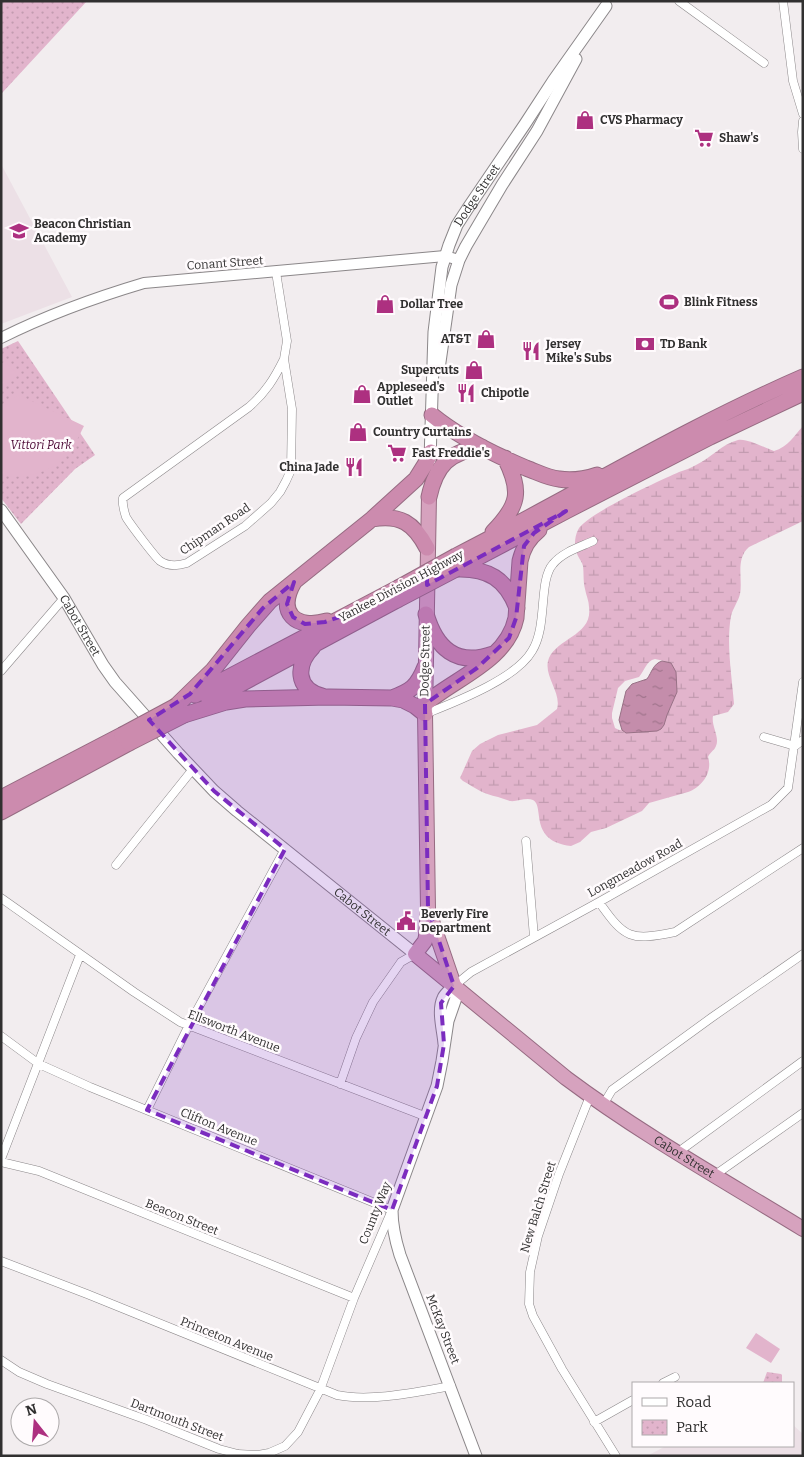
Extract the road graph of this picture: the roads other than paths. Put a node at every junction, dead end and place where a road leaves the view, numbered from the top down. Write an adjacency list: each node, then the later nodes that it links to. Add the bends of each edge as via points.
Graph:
1 (679, 1): 4 (street)
2 (783, 1): 5 (street, via 793,81)
3 (605, 3): 8 (main road, Dodge Street, via 468,208); 9 (main road, Dodge Street, via 537,131)
4 (764, 63)
5 (803, 114)
6 (803, 121): 7 (street)
7 (803, 149)
8 (445, 256): 9 (street, Conant Street); 10 (street, Conant Street); 15 (main road, Dodge Street, via 434,332)
9 (459, 260): 15 (main road, Dodge Street, via 451,286)
10 (276, 272): 11 (street, Conant Street, via 144,283 56,314); 12 (street, Chipman Road, via 287,341)
11 (1, 338)
12 (284, 359): 12 (street, Chipman Road, via 292,409 291,455 290,470 280,492 245,526 187,563 178,566 160,561 126,517 123,498 249,407 263,394)
13 (803, 377): 18 (highway, Yankee Division Highway, via 726,412)
14 (803, 393): 21 (highway, Yankee Division Highway, via 717,433)
15 (432, 415): 16 (highway, via 452,431); 17 (main road, Dodge Street)
16 (482, 447): 19 (highway); 20 (highway, via 462,452 446,461 435,476)
17 (431, 452): 20 (main road, Dodge Street); 23 (highway, via 416,479)
18 (643, 456): 19 (highway, via 593,476 569,480 545,476); 25 (highway, Yankee Division Highway)
19 (505, 458): 25 (highway, via 516,486 516,498 508,516)
20 (429, 497): 26 (highway, Dodge Street)
21 (566, 511): 27 (highway, Yankee Division Highway); 31 (highway, via 534,533 524,546)
22 (3, 515): 30 (main road, Cabot Street)
23 (372, 519): 26 (highway, via 390,517 406,522 418,532); 28 (highway)
24 (593, 541): 41 (street, via 562,557 549,570 539,636 527,658 502,678 472,694)
25 (482, 543): 27 (highway, Yankee Division Highway)
26 (428, 548): 32 (highway, Dodge Street)
27 (456, 563): 29 (highway, Yankee Division Highway, bridge); 31 (highway, via 494,577 508,590)
28 (294, 582): 33 (highway, via 287,604 293,618 299,622 314,624); 42 (highway, via 263,608)
29 (398, 594): 33 (highway, Yankee Division Highway); 34 (highway, Yankee Division Highway)
30 (64, 598): 37 (street); 47 (main road, Cabot Street, via 112,678)
31 (517, 608): 35 (highway, via 514,628)
32 (426, 614): 35 (highway, via 435,636 447,651 470,658); 36 (highway, Dodge Street)
33 (345, 616): 42 (highway, Yankee Division Highway)
34 (318, 642): 39 (highway, via 304,658 301,679 309,690); 42 (highway, Yankee Division Highway)
35 (497, 652): 41 (highway, via 438,693)
36 (425, 667): 40 (highway, via 417,685); 41 (highway, Dodge Street)
37 (1, 671)
38 (803, 682): 46 (street, Longmeadow Road)
39 (329, 697): 40 (highway); 42 (highway, via 236,700)
40 (392, 698): 41 (highway)
41 (425, 709): 56 (highway, Dodge Street)
42 (180, 710): 44 (highway, Yankee Division Highway, bridge)
43 (764, 737): 46 (street)
44 (125, 739): 48 (highway, Yankee Division Highway); 49 (highway, Yankee Division Highway)
45 (803, 740): 46 (street)
46 (795, 746): 55 (street, Longmeadow Road, via 788,788 771,805)
47 (193, 769): 52 (main road, Cabot Street, via 225,801); 53 (street)
48 (1, 798)
49 (1, 812)
50 (526, 841): 57 (street)
51 (803, 848): 55 (street, via 674,932 635,937 623,931)
52 (285, 849): 58 (main road, Cabot Street); 62 (street)
53 (116, 865)
54 (1, 898): 60 (street, Ellsworth Avenue)
55 (599, 902): 57 (street, Longmeadow Road)
56 (428, 908): 58 (highway, Dodge Street, via 426,936); 61 (highway, Dodge Street)
57 (534, 938): 61 (street, Longmeadow Road, via 471,972)
58 (415, 954): 61 (highway, Cabot Street); 66 (street, via 402,962 373,1002)
59 (803, 954): 68 (street, via 612,1090)
60 (80, 955): 62 (street, Ellsworth Avenue); 65 (street)
61 (454, 986): 67 (highway, Cabot Street); 71 (main road, County Way, via 441,1003 444,1044 439,1078)
62 (189, 1025): 66 (street, Ellsworth Avenue); 69 (street)
63 (1, 1036): 65 (street, Clifton Avenue)
64 (803, 1060): 72 (street)
65 (39, 1064): 69 (street, Clifton Avenue); 73 (street)
66 (340, 1084): 71 (street, Ellsworth Avenue)
67 (590, 1096): 68 (highway, Cabot Street); 85 (street, New Balch Street, via 558,1174 538,1236 530,1272 529,1304 562,1370)
68 (603, 1105): 72 (highway, Cabot Street)
69 (147, 1110): 75 (street, Clifton Avenue)
70 (803, 1113): 74 (street)
71 (427, 1117): 75 (main road, County Way)
72 (678, 1152): 74 (highway, Cabot Street)
73 (1, 1160): 78 (street, Beacon Street, via 39,1171)
74 (715, 1175): 76 (highway, Cabot Street)
75 (392, 1210): 78 (street, County Way); 82 (main road, McKay Street, via 395,1241)
76 (803, 1229)
77 (1, 1261): 83 (street, Princeton Avenue)
78 (354, 1298): 83 (street, County Way)
79 (1, 1360): 83 (street, Dartmouth Street, via 47,1384 238,1454 258,1455 285,1446 298,1432)
80 (675, 1377): 81 (street)
81 (665, 1382)
82 (451, 1386): 83 (street, Princeton Avenue, via 352,1398); 86 (main road, McKay Street)
83 (320, 1390)
84 (632, 1401): 85 (street)
85 (594, 1422): 87 (street, New Balch Street)
86 (476, 1456)
87 (616, 1456)

